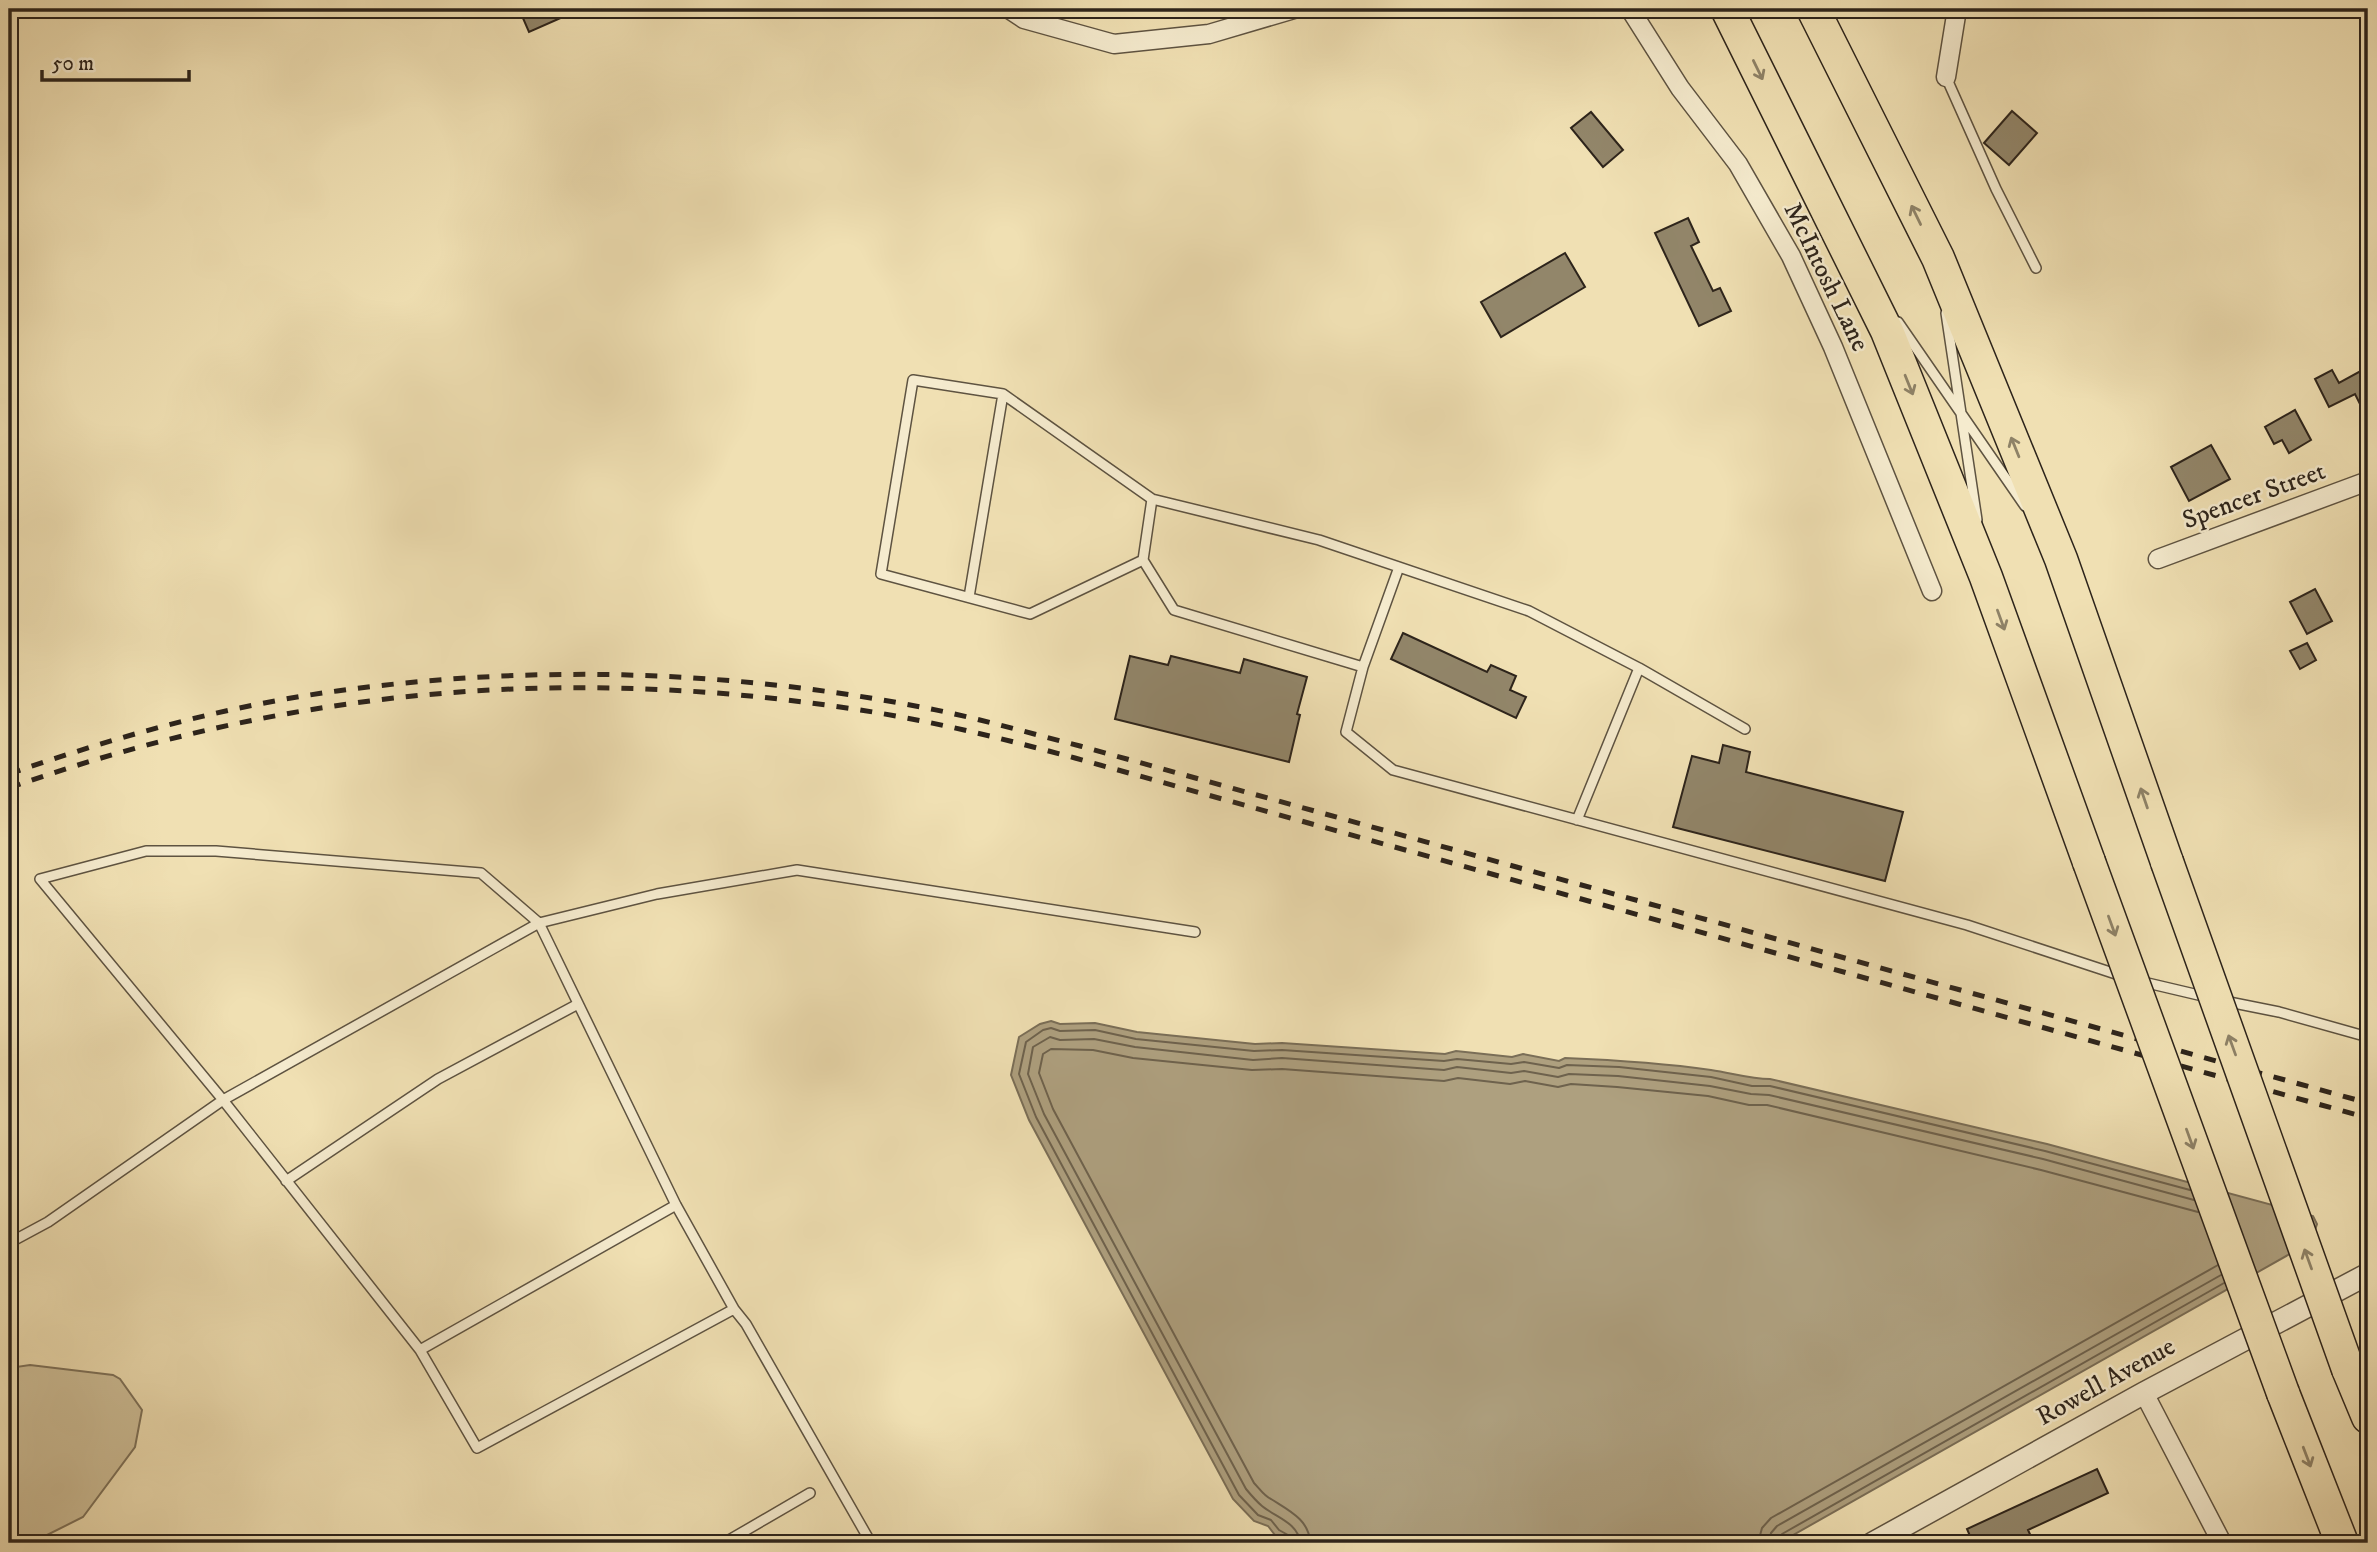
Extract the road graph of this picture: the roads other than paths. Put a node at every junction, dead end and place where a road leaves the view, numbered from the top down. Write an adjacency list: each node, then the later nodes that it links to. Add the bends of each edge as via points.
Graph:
1 (1009, 9): 2 (street, via 1024,19 1114,44 1209,34)
2 (1294, 9)
3 (1630, 9): 22 (street, McIntosh Lane, via 1680,88 1738,163 1791,256)
4 (1727, 9): 8 (highway, one-way to 8)
5 (1813, 9): 9 (highway, one-way to 5)
6 (1956, 9): 7 (street)
7 (1946, 77): 10 (lane)
8 (1843, 243): 11 (lane); 21 (highway, one-way to 21, via 1887,331)
9 (1938, 258): 14 (lane); 17 (highway, one-way to 9)
10 (2036, 268)
11 (1882, 300)
12 (1890, 311): 14 (lane)
13 (1003, 394): 16 (lane); 23 (lane); 23 (lane, via 912,380 881,574)
14 (1961, 414): 17 (lane); 21 (lane)
15 (2368, 481): 18 (street, Spencer Street)
16 (1152, 499): 19 (lane); 20 (lane, via 1319,540)
17 (2061, 559): 40 (highway, one-way to 17, bridge)
18 (2158, 559)
19 (1143, 560): 23 (lane, via 1030,614); 24 (lane, via 1174,610)
20 (1399, 567): 24 (lane); 25 (lane, via 1529,611)
21 (1986, 577): 46 (highway, one-way to 46, bridge, via 2283,1394)
22 (1932, 591)
23 (969, 597)
24 (1363, 667): 27 (lane, via 1346,732 1393,770)
25 (1639, 668): 26 (lane); 27 (lane)
26 (1745, 729)
27 (1577, 820): 31 (lane, via 1967,925 2143,982)
28 (539, 923): 29 (lane, via 657,894 797,870); 30 (lane); 32 (lane); 32 (lane, via 481,873 216,851 146,851 40,879)
29 (1195, 932)
30 (578, 1004): 33 (lane, via 438,1079); 34 (lane)
31 (2368, 1037)
32 (223, 1100): 33 (lane); 35 (lane, via 48,1222)
33 (286, 1181): 38 (lane)
34 (676, 1205): 37 (lane); 38 (lane)
35 (9, 1243)
36 (2368, 1274): 39 (street, Rowell Avenue)
37 (734, 1309): 38 (lane, via 477,1448); 43 (lane)
38 (420, 1350)
39 (2144, 1393): 44 (street, Rowell Avenue); 45 (street)
40 (2368, 1417)
41 (810, 1493): 42 (lane)
42 (724, 1543)
43 (871, 1543)
44 (1873, 1543)
45 (2222, 1543)
46 (2342, 1543)

